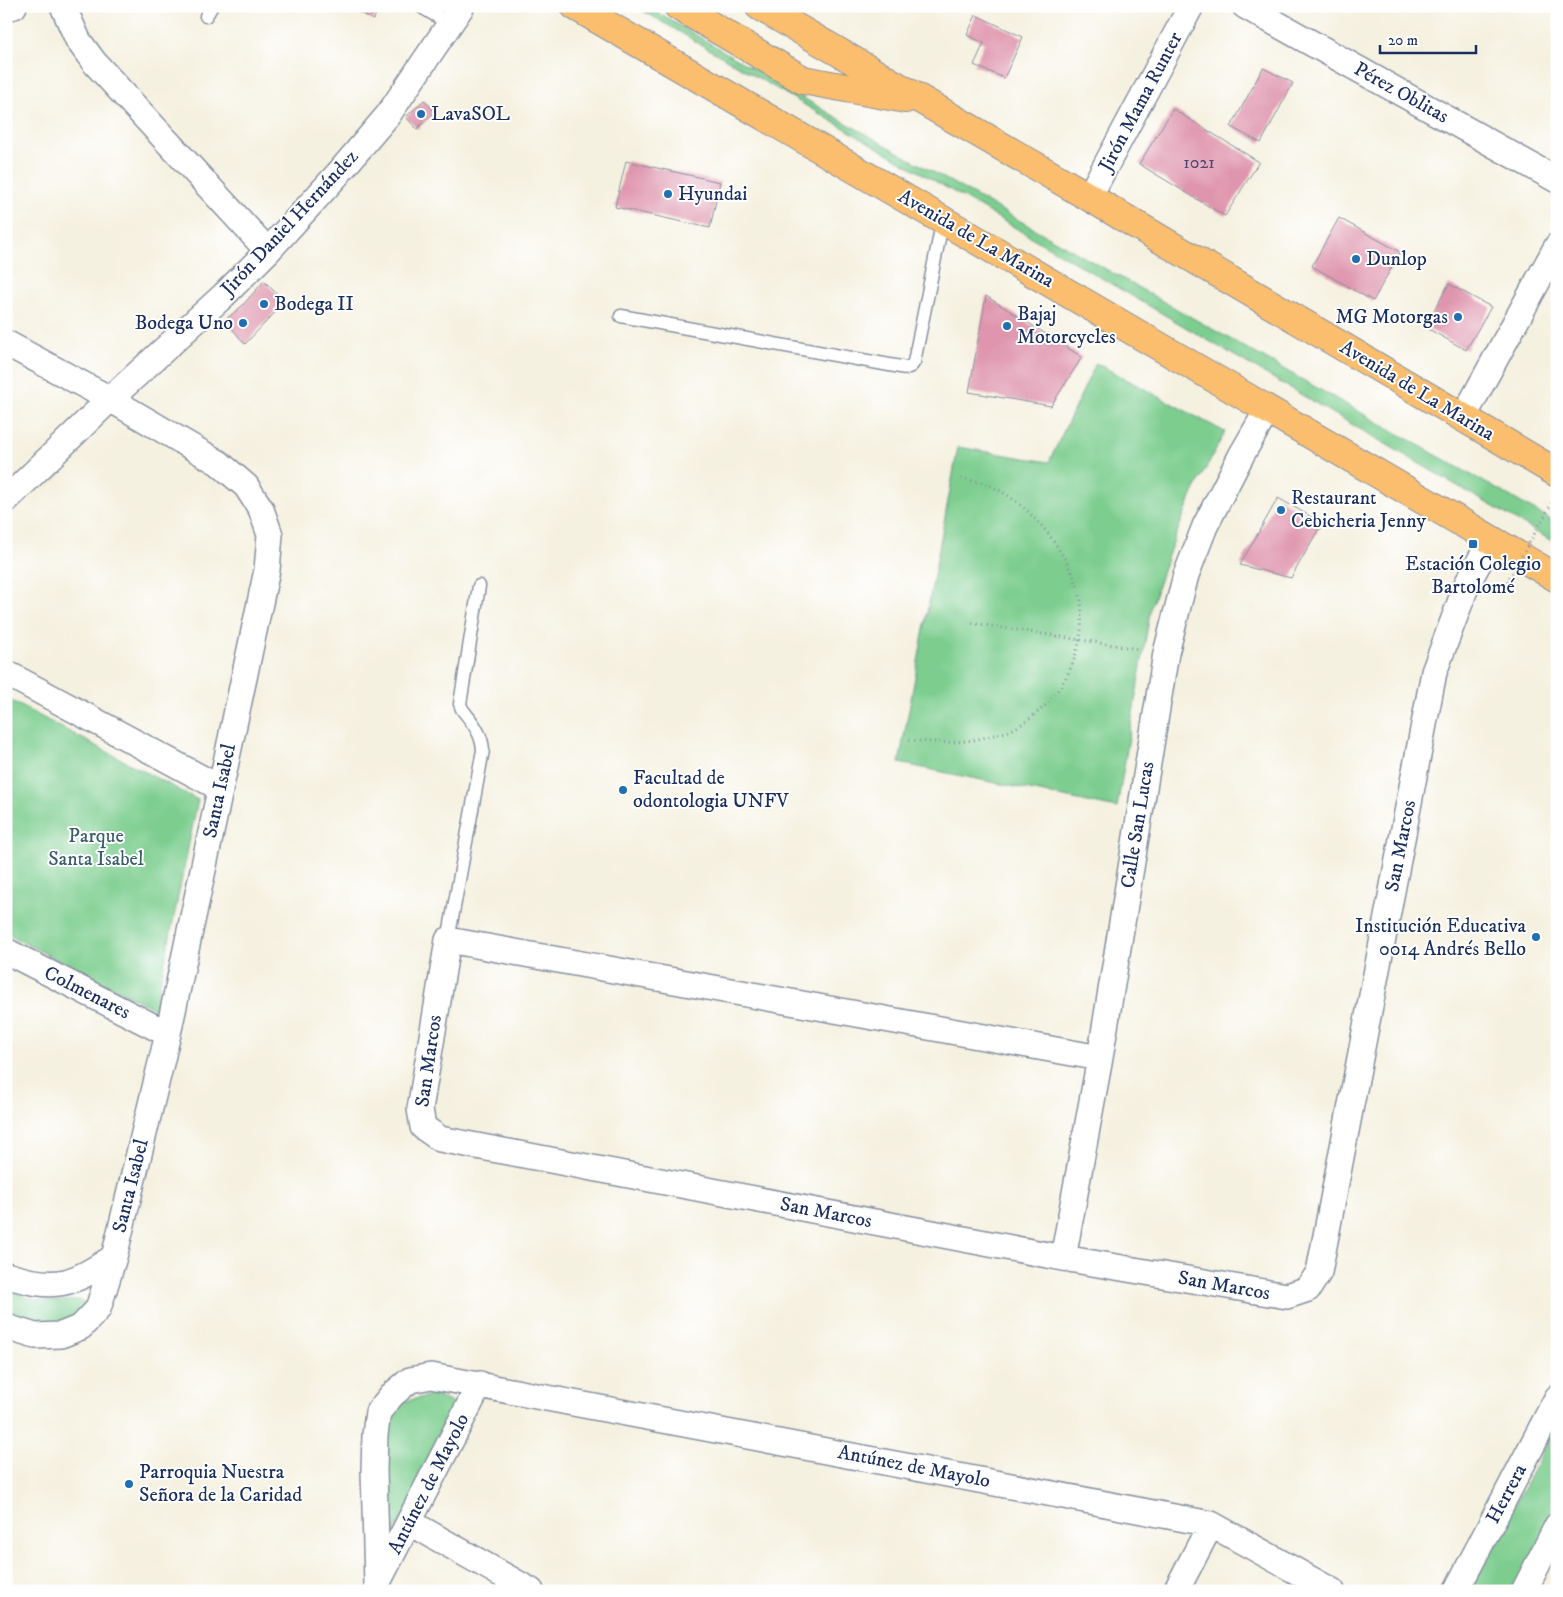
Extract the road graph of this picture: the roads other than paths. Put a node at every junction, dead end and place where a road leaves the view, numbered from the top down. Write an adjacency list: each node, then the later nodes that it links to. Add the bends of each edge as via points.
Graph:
1 (14, 6): 9 (street)
2 (63, 6): 16 (street, via 78,40 94,62)
3 (420, 6): 10 (lane)
4 (575, 6): 14 (main road, Avenida de La Marina)
5 (678, 6): 11 (main road, via 803,80)
6 (758, 6): 11 (main road, Avenida de La Marina)
7 (1191, 6): 13 (street, Jirón Mama Runter)
8 (1245, 6): 12 (street, Pérez Oblitas)
9 (6, 8)
10 (456, 15): 16 (street, Jirón Daniel Hernández, via 388,114)
11 (927, 103): 13 (main road, Avenida de La Marina)
12 (1557, 180)
13 (1089, 197): 21 (main road, Avenida de La Marina)
14 (943, 219): 17 (lane, via 914,362 906,368); 20 (main road, Avenida de La Marina)
15 (1557, 246): 21 (street)
16 (268, 251): 19 (street, Jirón Daniel Hernández)
17 (621, 316)
18 (6, 344): 19 (street)
19 (110, 399): 23 (street, Jirón Daniel Hernández); 28 (street, Santa Isabel, via 219,463 246,486 261,509 270,535 267,570)
20 (1268, 409): 24 (main road, Avenida de La Marina); 32 (street, Calle San Lucas, via 1206,526 1186,575 1166,653)
21 (1463, 418): 22 (main road, Avenida de La Marina)
22 (1557, 473)
23 (6, 500)
24 (1492, 540): 25 (main road, Avenida de La Marina); 34 (street, San Marcos, via 1467,584 1434,672 1320,1272 1308,1289 1287,1296)
25 (1557, 578)
26 (479, 586): 29 (lane, via 460,704 480,733 483,750)
27 (6, 673): 28 (street)
28 (220, 788): 31 (street, Santa Isabel)
29 (448, 940): 32 (street); 34 (street, San Marcos, via 420,1109 423,1127 440,1139)
30 (6, 952): 31 (street, Colmenares)
31 (168, 1034): 33 (street, Santa Isabel)
32 (1100, 1058): 34 (street, Calle San Lucas)
33 (114, 1257): 35 (street, Santa Isabel, via 86,1275 60,1284 30,1282); 36 (street, Santa Isabel, via 98,1310 81,1327 61,1335 35,1336)
34 (1063, 1258)
35 (6, 1275)
36 (6, 1327)
37 (480, 1384): 39 (street, Antúnez de Mayolo); 40 (street, Antúnez de Mayolo); 42 (street, Antúnez de Mayolo, via 431,1376 410,1380 378,1412 374,1470)
38 (1557, 1398): 46 (street, Herrera)
39 (409, 1522): 42 (street, Antúnez de Mayolo); 43 (street)
40 (1211, 1524): 44 (street); 45 (street, Antúnez de Mayolo)
41 (1557, 1526): 47 (street)
42 (375, 1588)
43 (531, 1591)
44 (1176, 1591)
45 (1332, 1591)
46 (1456, 1591)
47 (1524, 1591)

